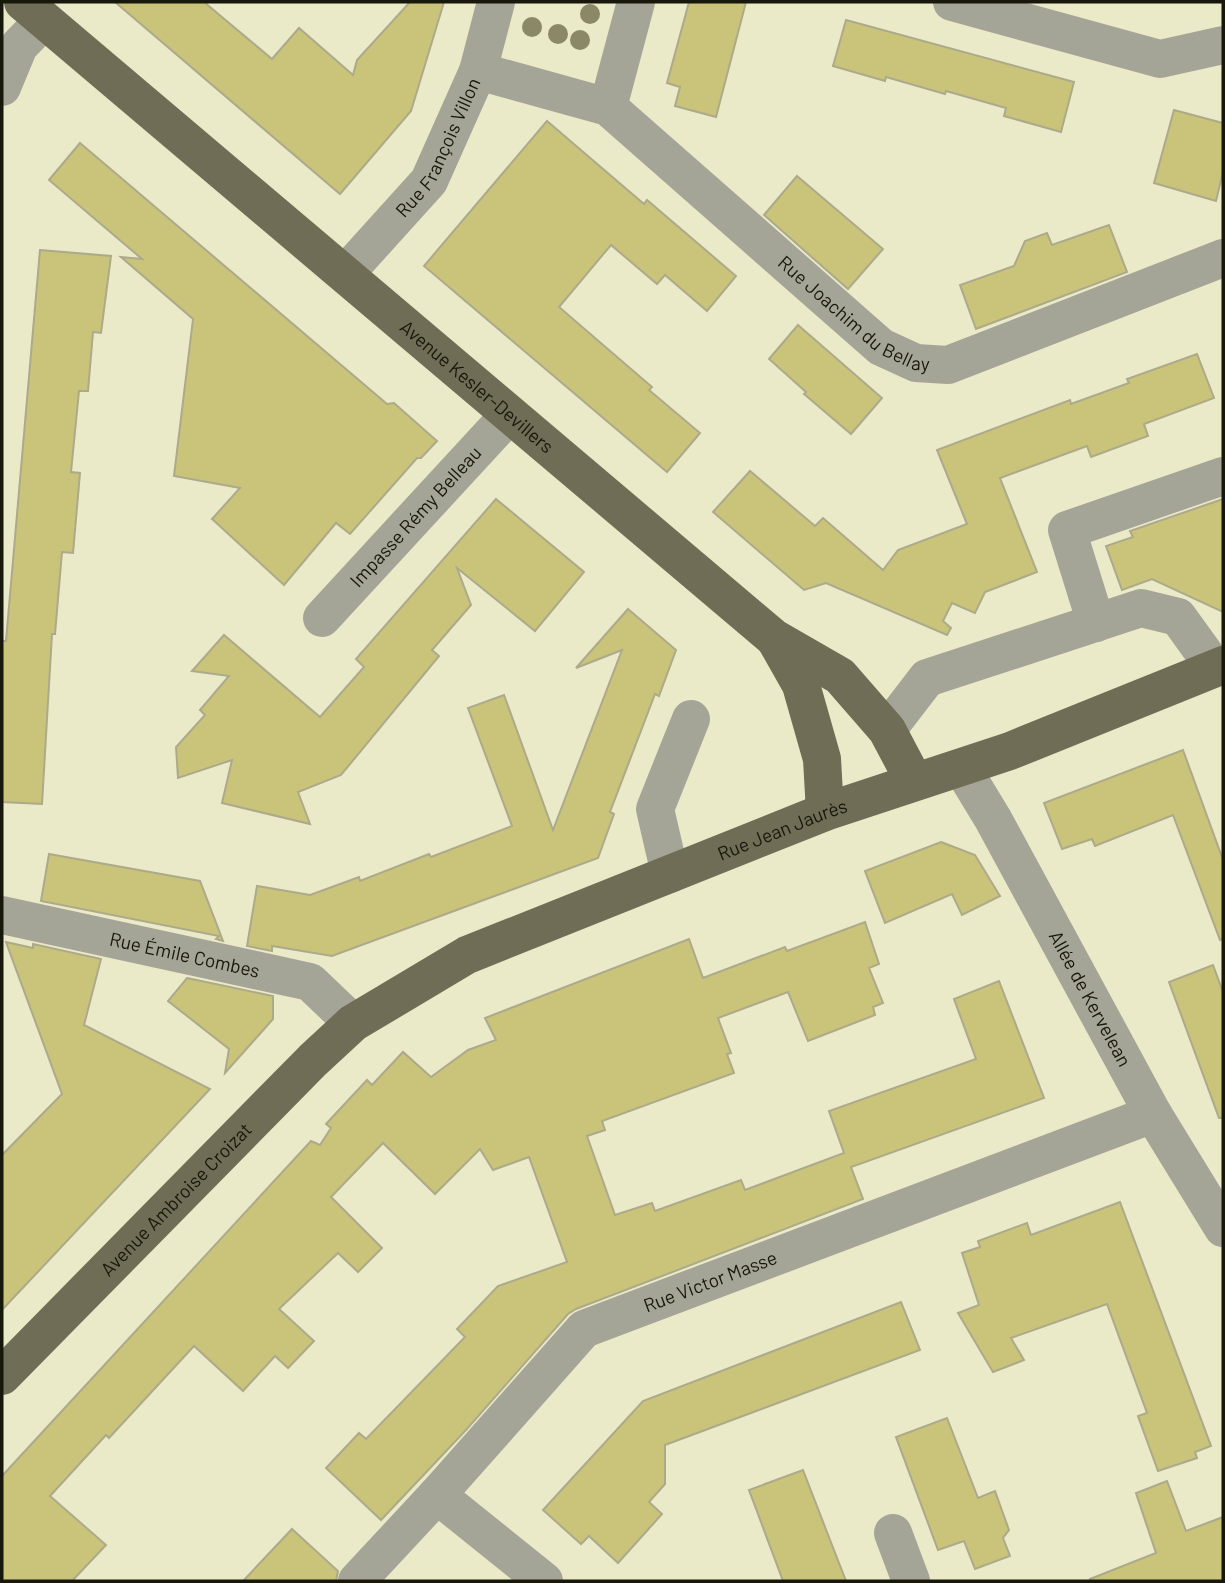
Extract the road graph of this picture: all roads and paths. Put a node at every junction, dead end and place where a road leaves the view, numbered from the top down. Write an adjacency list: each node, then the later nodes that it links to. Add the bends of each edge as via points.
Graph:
1 (496, 2): 6 (street, Rue François Villon)
2 (636, 2): 8 (street)
3 (952, 2): 5 (street, via 1160,60)
4 (33, 11): 7 (street); 10 (main road, Avenue Kesler-Devillers)
5 (1223, 45)
6 (478, 71): 8 (street, Rue Joachim du Bellay); 10 (street, Rue François Villon, via 429,181)
7 (2, 87)
8 (608, 107): 9 (street, Rue Joachim du Bellay, via 881,347 916,363 948,365)
9 (1223, 258)
10 (345, 274): 11 (main road, Avenue Kesler-Devillers)
11 (509, 415): 13 (street, Impasse Rémy Belleau); 15 (main road, Avenue Kesler-Devillers)
12 (1223, 475): 14 (street, via 1067,530)
13 (322, 618)
14 (1096, 622): 16 (street, via 1141,608 1178,617); 18 (street, via 927,678)
15 (774, 638): 18 (main road, Avenue Kesler-Devillers, via 840,676); 21 (main road, via 801,685 822,759)
16 (1219, 666): 19 (main road, Rue Jean Jaurès)
17 (691, 719): 22 (street, via 655,809)
18 (887, 730): 20 (main road, Avenue Kesler-Devillers)
19 (962, 768): 20 (main road, Rue Jean Jaurès); 25 (street, Allée de Kervelean)
20 (914, 781): 21 (main road, Rue Jean Jaurès)
21 (825, 812): 22 (main road, Rue Jean Jaurès)
22 (670, 874): 24 (main road, Rue Jean Jaurès, via 467,955)
23 (2, 915): 24 (street, Rue Émile Combes, via 310,982)
24 (353, 1023): 28 (main road, Avenue Ambroise Croizat)
25 (1153, 1114): 26 (street, Allée de Kervelean); 29 (street, Rue Victor Masse, via 584,1329)
26 (1213, 1190): 27 (street, Allée de Kervelean)
27 (1223, 1228)
28 (4, 1367)
29 (437, 1495): 31 (street, Rue Victor Masse); 32 (street)
30 (893, 1534): 33 (street)
31 (357, 1581)
32 (544, 1581)
33 (911, 1581)

